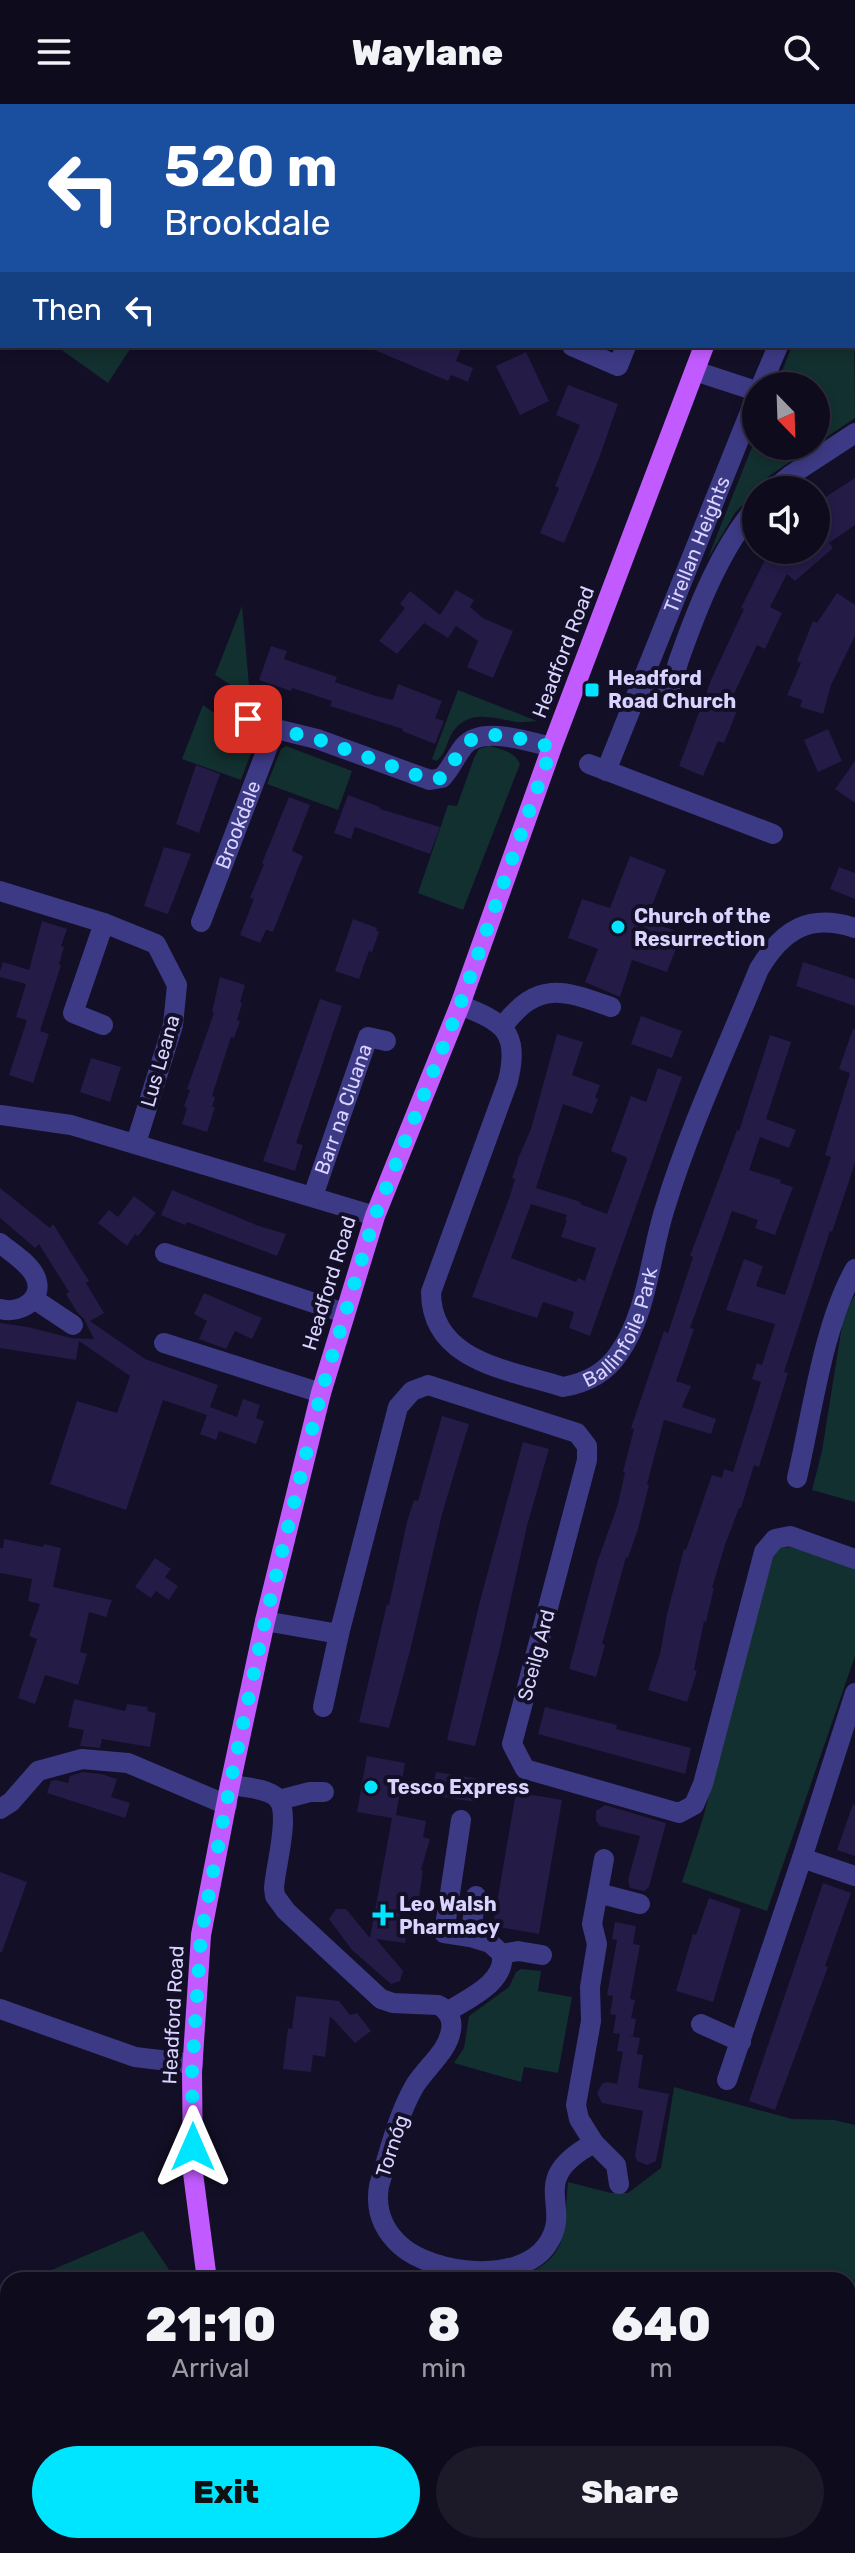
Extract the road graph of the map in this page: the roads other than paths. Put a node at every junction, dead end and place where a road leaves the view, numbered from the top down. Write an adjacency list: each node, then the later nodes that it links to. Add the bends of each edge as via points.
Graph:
1 (577, 348): 2 (street, via 618,366)
2 (625, 348)
3 (703, 348): 5 (main road, Headford Road)
4 (777, 348): 6 (street)
5 (695, 371): 7 (street); 15 (main road, Headford Road)
6 (767, 372)
7 (742, 386)
8 (742, 432): 12 (street, Tirellan Heights)
9 (855, 433): 10 (street)
10 (790, 476)
11 (742, 526): 12 (street, Tirellan Heights, via 706,593 668,692 658,699)
12 (638, 693): 16 (street, Tirellan Heights, via 597,768)
13 (224, 702): 14 (street, via 248,719)
14 (275, 728): 15 (street, via 430,780 442,778 466,743 479,736); 18 (street, Brookdale)
15 (552, 747): 21 (main road, Headford Road)
16 (773, 834)
17 (0, 891): 19 (street, Lus Leana)
18 (201, 922)
19 (104, 923): 23 (street, via 73,1013); 27 (street, Lus Leana, via 156,944 177,985 173,1025)
20 (855, 928): 24 (street, Ballinfoile Park, via 819,921 785,936 767,955 678,1168 626,1343 591,1379 563,1387 466,1354 444,1336 431,1309 445,1250 508,1081 513,1054)
21 (460, 1005): 24 (street); 29 (main road, Headford Road)
22 (611, 1007): 24 (street, via 573,993 544,994 530,999)
23 (103, 1025)
24 (503, 1026)
25 (386, 1041): 28 (street, Barr na Cluana, via 368,1037)
26 (0, 1115): 27 (street, via 71,1125)
27 (136, 1143): 28 (street)
28 (313, 1196): 29 (street)
29 (375, 1216): 35 (main road, Headford Road)
30 (0, 1243): 33 (street, via 35,1275)
31 (165, 1253): 35 (street)
32 (855, 1269): 39 (street, via 841,1295)
33 (34, 1299): 34 (street, via 17,1310); 36 (street)
34 (0, 1309)
35 (344, 1313): 38 (main road, Headford Road)
36 (73, 1325)
37 (164, 1343): 38 (street)
38 (321, 1393): 41 (main road, Headford Road)
39 (797, 1478)
40 (855, 1559): 42 (street, Sceilg Ard, via 790,1536 775,1539 764,1552 694,1805 679,1813 525,1769 512,1744 587,1446 577,1433 428,1385 412,1391 398,1407)
41 (265, 1621): 42 (street); 46 (main road, Headford Road)
42 (339, 1634): 44 (street, Sceilg Ard)
43 (855, 1693): 50 (street)
44 (323, 1707)
45 (324, 1792): 47 (street)
46 (228, 1795): 47 (street, via 269,1793); 48 (street, via 128,1763 82,1759 38,1771); 63 (main road, Headford Road, via 201,1935)
47 (279, 1800): 60 (street, via 283,1829 274,1888 286,1911 381,1999 438,2005)
48 (0, 1809)
49 (461, 1820): 56 (street, via 444,1933)
50 (802, 1858): 52 (street); 62 (street)
51 (604, 1859): 53 (street)
52 (855, 1876)
53 (598, 1893): 55 (street); 65 (street, via 592,1924 597,1944 591,2021 576,2105)
54 (476, 1896): 56 (street)
55 (640, 1904)
56 (470, 1937): 57 (street, via 490,1943)
57 (502, 1954): 58 (street); 60 (street, via 501,1968 492,1980)
58 (542, 1955)
59 (0, 2009): 63 (street, via 135,2057)
60 (447, 2012): 65 (street, Tornóg, via 452,2026 448,2042 415,2085 379,2186 382,2223 399,2244 427,2260 472,2271 521,2265 541,2253 553,2233 554,2188 562,2166)
61 (701, 2024): 62 (street)
62 (741, 2042): 64 (street)
63 (193, 2064): 67 (main road, Headford Road, via 193,2173)
64 (727, 2080)
65 (594, 2143): 66 (street, via 616,2165)
66 (619, 2184)
67 (206, 2272)

